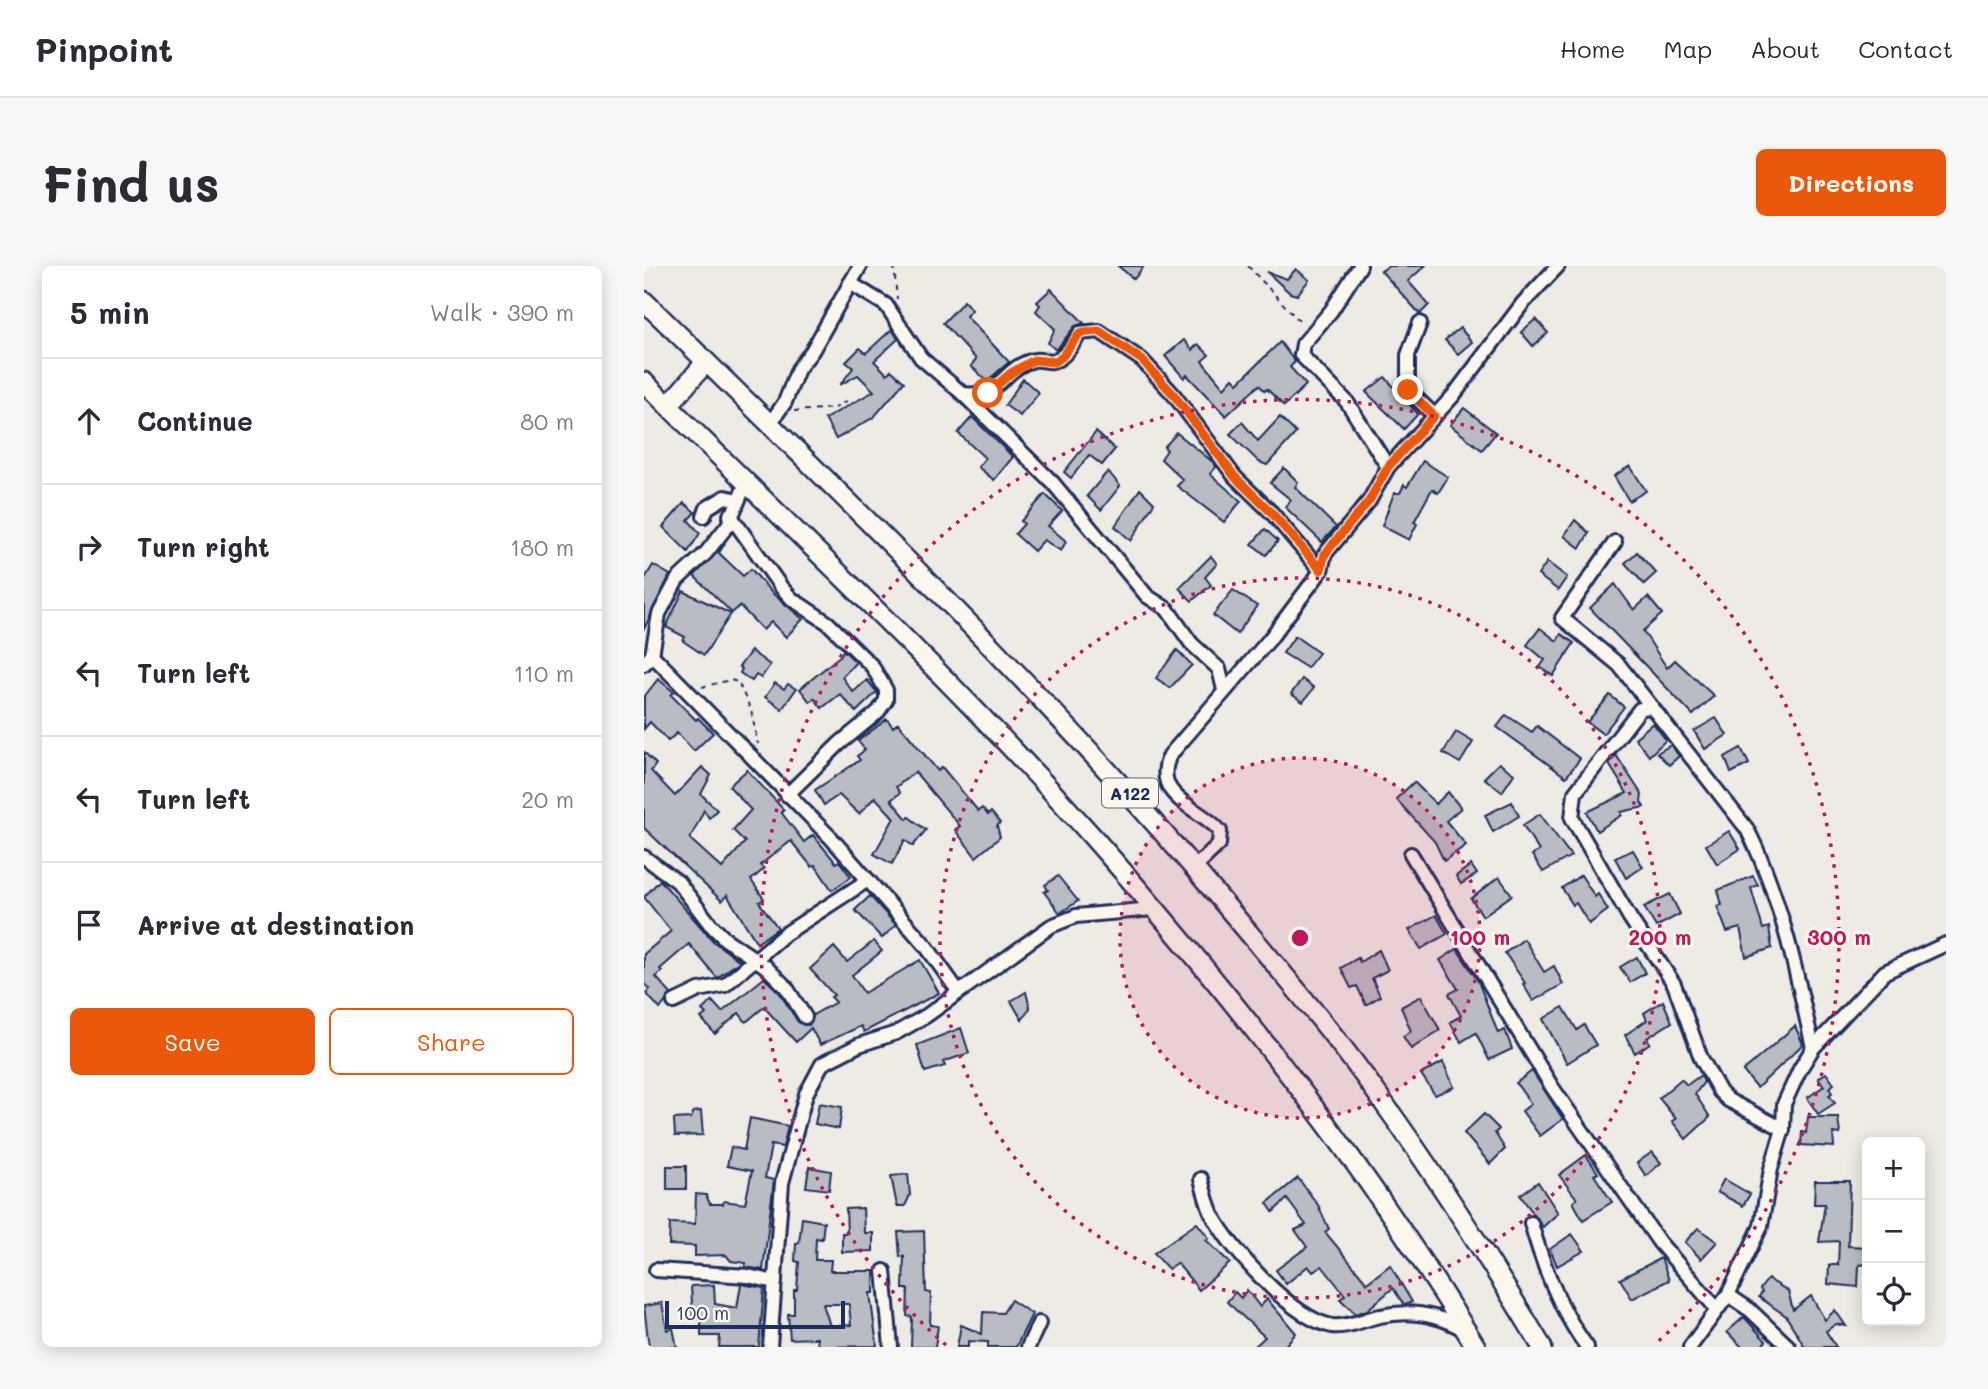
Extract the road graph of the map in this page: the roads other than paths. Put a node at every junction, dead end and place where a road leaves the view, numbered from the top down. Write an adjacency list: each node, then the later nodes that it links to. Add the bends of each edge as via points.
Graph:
1 (860, 266): 4 (street)
2 (1360, 266): 13 (street, via 1331,312 1303,344 1304,359 1347,402)
3 (1556, 267): 11 (street)
4 (850, 284): 9 (street, via 877,298 894,314 920,358); 12 (street)
5 (644, 301): 7 (highway, A122)
6 (1420, 323): 11 (street, via 1408,355 1408,390)
7 (706, 362): 10 (highway); 12 (highway, A122)
8 (644, 382): 10 (highway, A122)
9 (963, 394): 19 (street, via 988,393 1034,360 1054,362 1062,357 1080,333 1099,331 1142,360 1235,477); 21 (street, via 1053,483 1147,596 1167,609 1191,643 1219,669)
10 (668, 406): 14 (highway, A122)
11 (1434, 416): 13 (street)
12 (769, 425): 26 (highway, A122, via 1009,664)
13 (1388, 467): 19 (street, via 1369,501 1325,554)
14 (746, 483): 15 (street); 28 (highway, A122, via 999,737)
15 (738, 500): 16 (street); 17 (street, via 725,497 707,508)
16 (730, 515): 20 (street, via 721,535 677,580 659,614); 23 (street, via 781,587 873,666 886,690 878,712)
17 (704, 516)
18 (1615, 542): 22 (street, via 1562,618 1619,665)
19 (1321, 570): 21 (street)
20 (648, 660): 23 (street, via 688,692)
21 (1224, 690): 26 (street, via 1170,755 1165,771 1174,794 1220,831 1219,844)
22 (1649, 707): 34 (street, via 1740,817 1753,840 1784,931); 35 (street, via 1640,709 1574,793 1572,818 1674,984 1701,1059 1716,1085 1728,1100)
23 (787, 795): 27 (street)
24 (1411, 854): 43 (street, via 1552,1087 1659,1242)
25 (644, 858): 30 (street, via 678,882 710,924)
26 (1194, 868): 51 (highway, A122, via 1382,1100)
27 (867, 880): 30 (street, via 785,934); 31 (street)
28 (1153, 909): 31 (street, via 1064,920); 42 (highway, A122, via 1236,1007 1361,1170)
29 (1946, 944): 34 (street, via 1885,972)
30 (756, 961): 32 (street, via 724,985); 33 (street, via 786,987)
31 (958, 990): 40 (street, via 896,1033 822,1064 806,1094 790,1147 778,1219)
32 (674, 1002)
33 (805, 1017)
34 (1813, 1048): 35 (street, via 1788,1095)
35 (1783, 1129): 41 (street, via 1761,1226)
36 (1201, 1179): 44 (street, via 1207,1202 1231,1244 1273,1291 1297,1308 1332,1326 1403,1313)
37 (1531, 1223): 52 (street, via 1547,1273)
38 (656, 1270): 40 (street)
39 (884, 1271): 48 (street)
40 (775, 1282): 47 (street)
41 (1728, 1295): 43 (street); 54 (street)
42 (1449, 1303): 44 (street); 46 (highway, A122)
43 (1717, 1309): 53 (street)
44 (1429, 1316): 46 (street)
45 (1040, 1323): 49 (street)
46 (1466, 1331): 50 (highway, A122)
47 (770, 1347)
48 (891, 1347)
49 (1028, 1347)
50 (1476, 1347)
51 (1542, 1347)
52 (1587, 1347)
53 (1690, 1347)
54 (1789, 1347)

